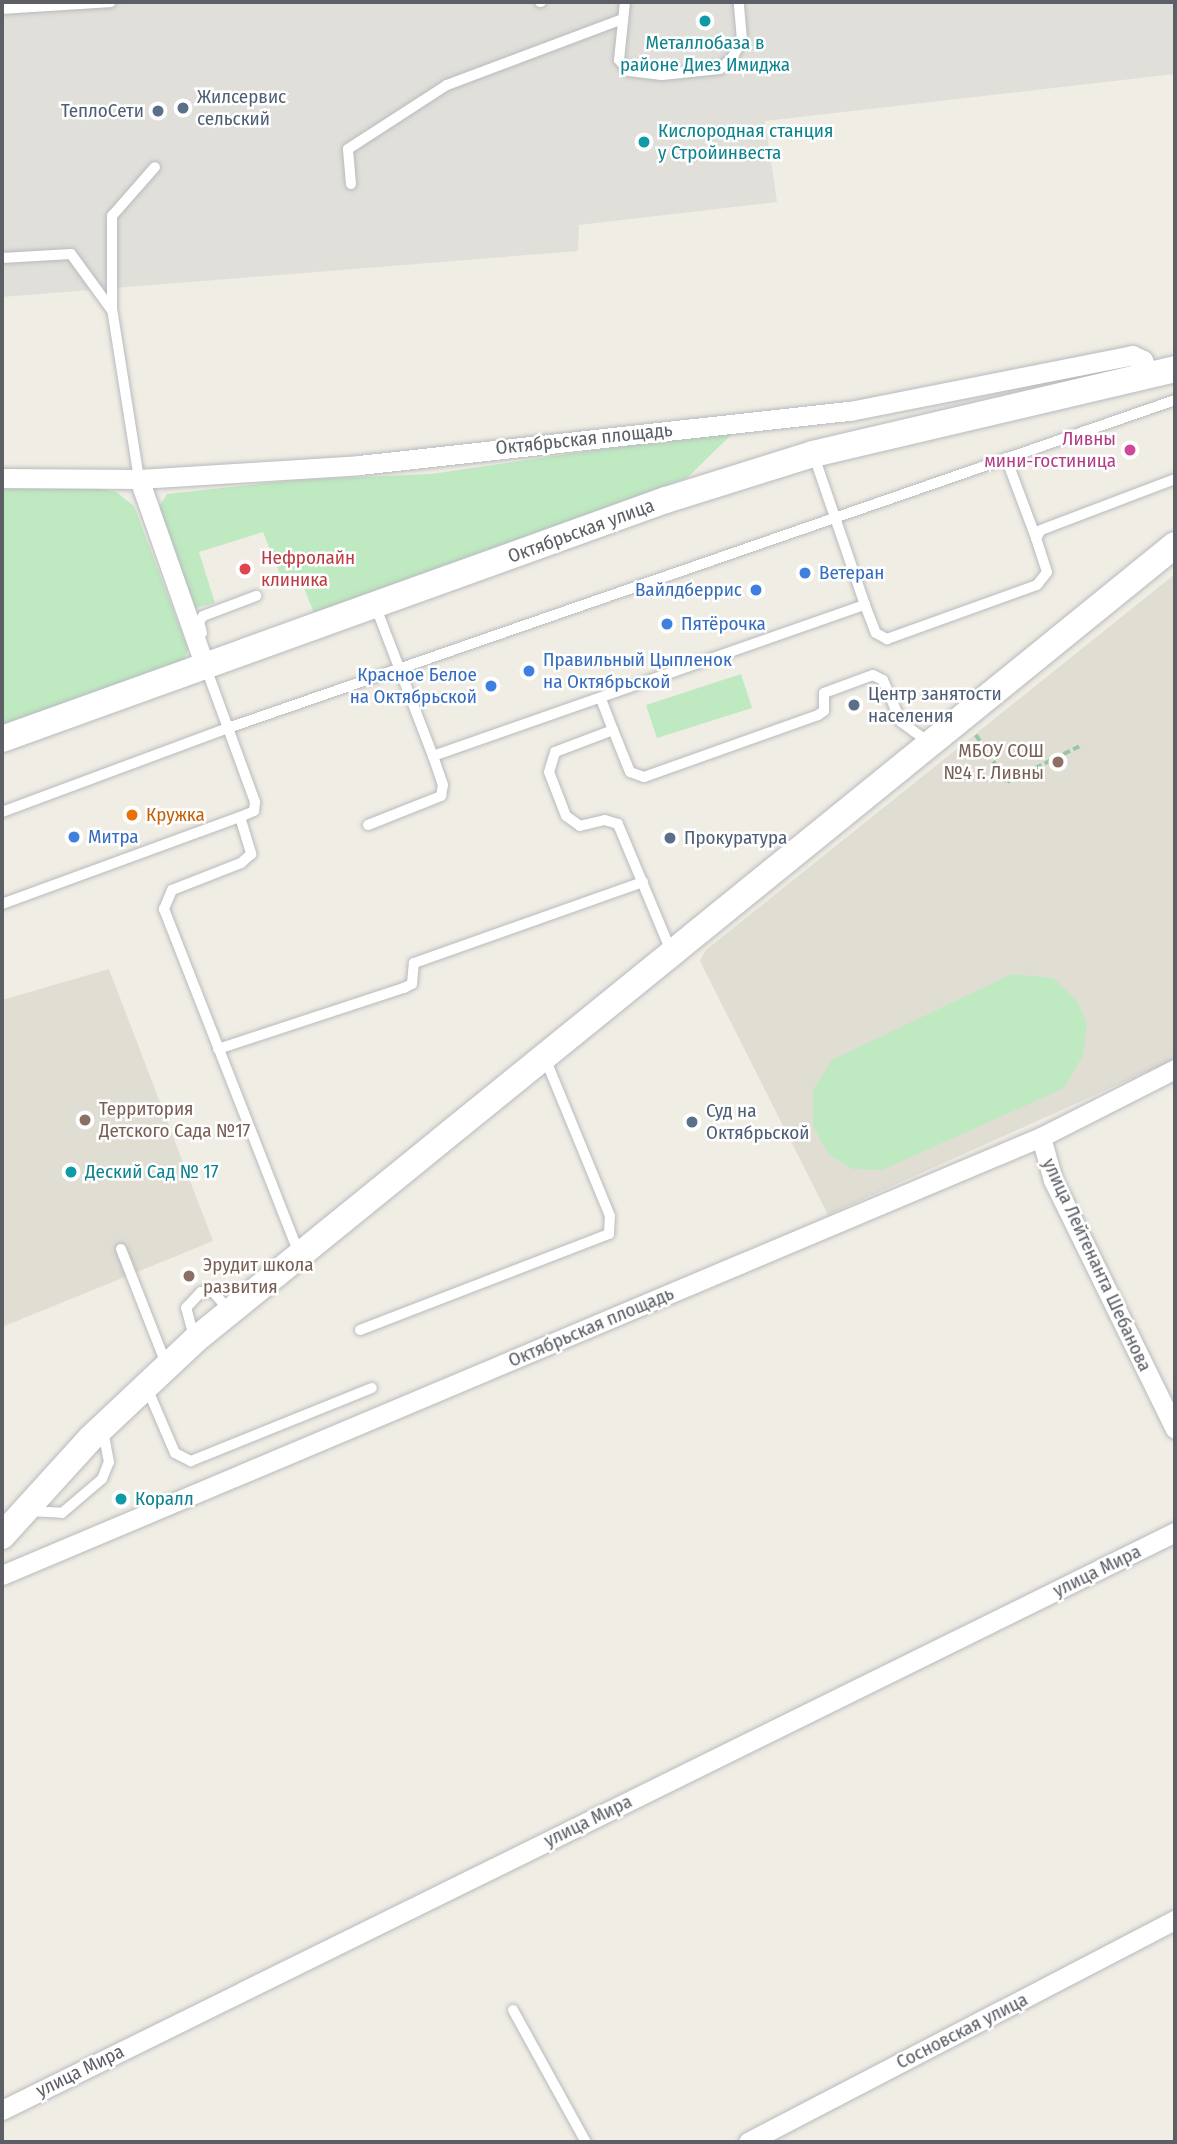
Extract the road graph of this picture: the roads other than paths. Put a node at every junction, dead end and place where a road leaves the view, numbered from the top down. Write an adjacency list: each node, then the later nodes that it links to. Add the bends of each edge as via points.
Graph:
1 (111, 2): 4 (lane)
2 (625, 2): 6 (lane)
3 (739, 2): 6 (lane, via 742,40 720,69 662,75 629,71 619,60)
4 (91, 3): 5 (lane)
5 (2, 9)
6 (623, 19): 8 (lane, via 447,85 348,149)
7 (155, 167): 10 (lane, via 112,216)
8 (351, 184)
9 (2, 258): 10 (lane, via 71,254)
10 (112, 309): 17 (lane)
11 (1175, 369): 12 (street, Октябрьская улица)
12 (1149, 375): 14 (street, Октябрьская улица); 17 (street, Октябрьская площадь, via 1143,360 1132,355 850,411 359,465)
13 (1175, 400): 15 (lane)
14 (813, 454): 19 (lane); 23 (street, Октябрьская улица, via 666,500)
15 (1006, 458): 19 (lane); 20 (lane)
16 (2, 478): 17 (street, Октябрьская площадь)
17 (139, 479): 25 (street)
18 (1175, 479): 20 (lane, via 1041,530)
19 (835, 517): 24 (lane); 26 (lane)
20 (1036, 538): 24 (lane, via 1047,572 1037,585 887,639 876,633)
21 (1175, 545): 31 (street)
22 (256, 596): 25 (lane, via 200,618)
23 (375, 604): 25 (street, Октябрьская улица); 26 (lane)
24 (865, 605): 27 (lane)
25 (209, 665): 28 (lane); 30 (street, Октябрьская улица)
26 (399, 668): 28 (lane); 32 (lane)
27 (601, 699): 29 (lane); 32 (lane)
28 (228, 728): 33 (lane); 34 (lane, via 256,806)
29 (613, 730): 31 (lane, via 630,772 644,776 818,715 824,711 824,692 877,675 901,722); 36 (lane, via 559,750 550,760 549,772 569,821 580,826 605,820 618,824)
30 (2, 739)
31 (930, 743): 38 (street)
32 (433, 756): 35 (lane, via 443,785 441,796)
33 (2, 812)
34 (240, 817): 37 (lane); 39 (lane, via 251,845 248,859 176,888 165,905)
35 (368, 825)
36 (643, 882): 38 (lane); 39 (lane, via 414,963 412,984 404,988)
37 (2, 904)
38 (672, 952): 40 (street)
39 (218, 1049): 44 (lane)
40 (544, 1054): 44 (street); 45 (lane, via 610,1216 611,1231 601,1240)
41 (1175, 1069): 42 (street, Октябрьская площадь)
42 (1041, 1137): 50 (street, улица Лейтенанта Шебанова, via 1053,1180); 54 (street, Октябрьская площадь)
43 (121, 1249): 46 (lane)
44 (299, 1254): 46 (street)
45 (360, 1329)
46 (166, 1365): 47 (street)
47 (146, 1385): 48 (lane, via 175,1453 187,1461); 49 (street)
48 (372, 1388)
49 (102, 1428): 51 (street); 51 (lane, via 109,1462 102,1479 62,1513)
50 (1175, 1429)
51 (25, 1510): 53 (street)
52 (1175, 1532): 57 (street, улица Мира)
53 (2, 1536)
54 (2, 1575)
55 (1175, 1920): 59 (street, Сосновская улица)
56 (513, 2010): 58 (lane)
57 (2, 2110)
58 (586, 2142)
59 (748, 2142)

